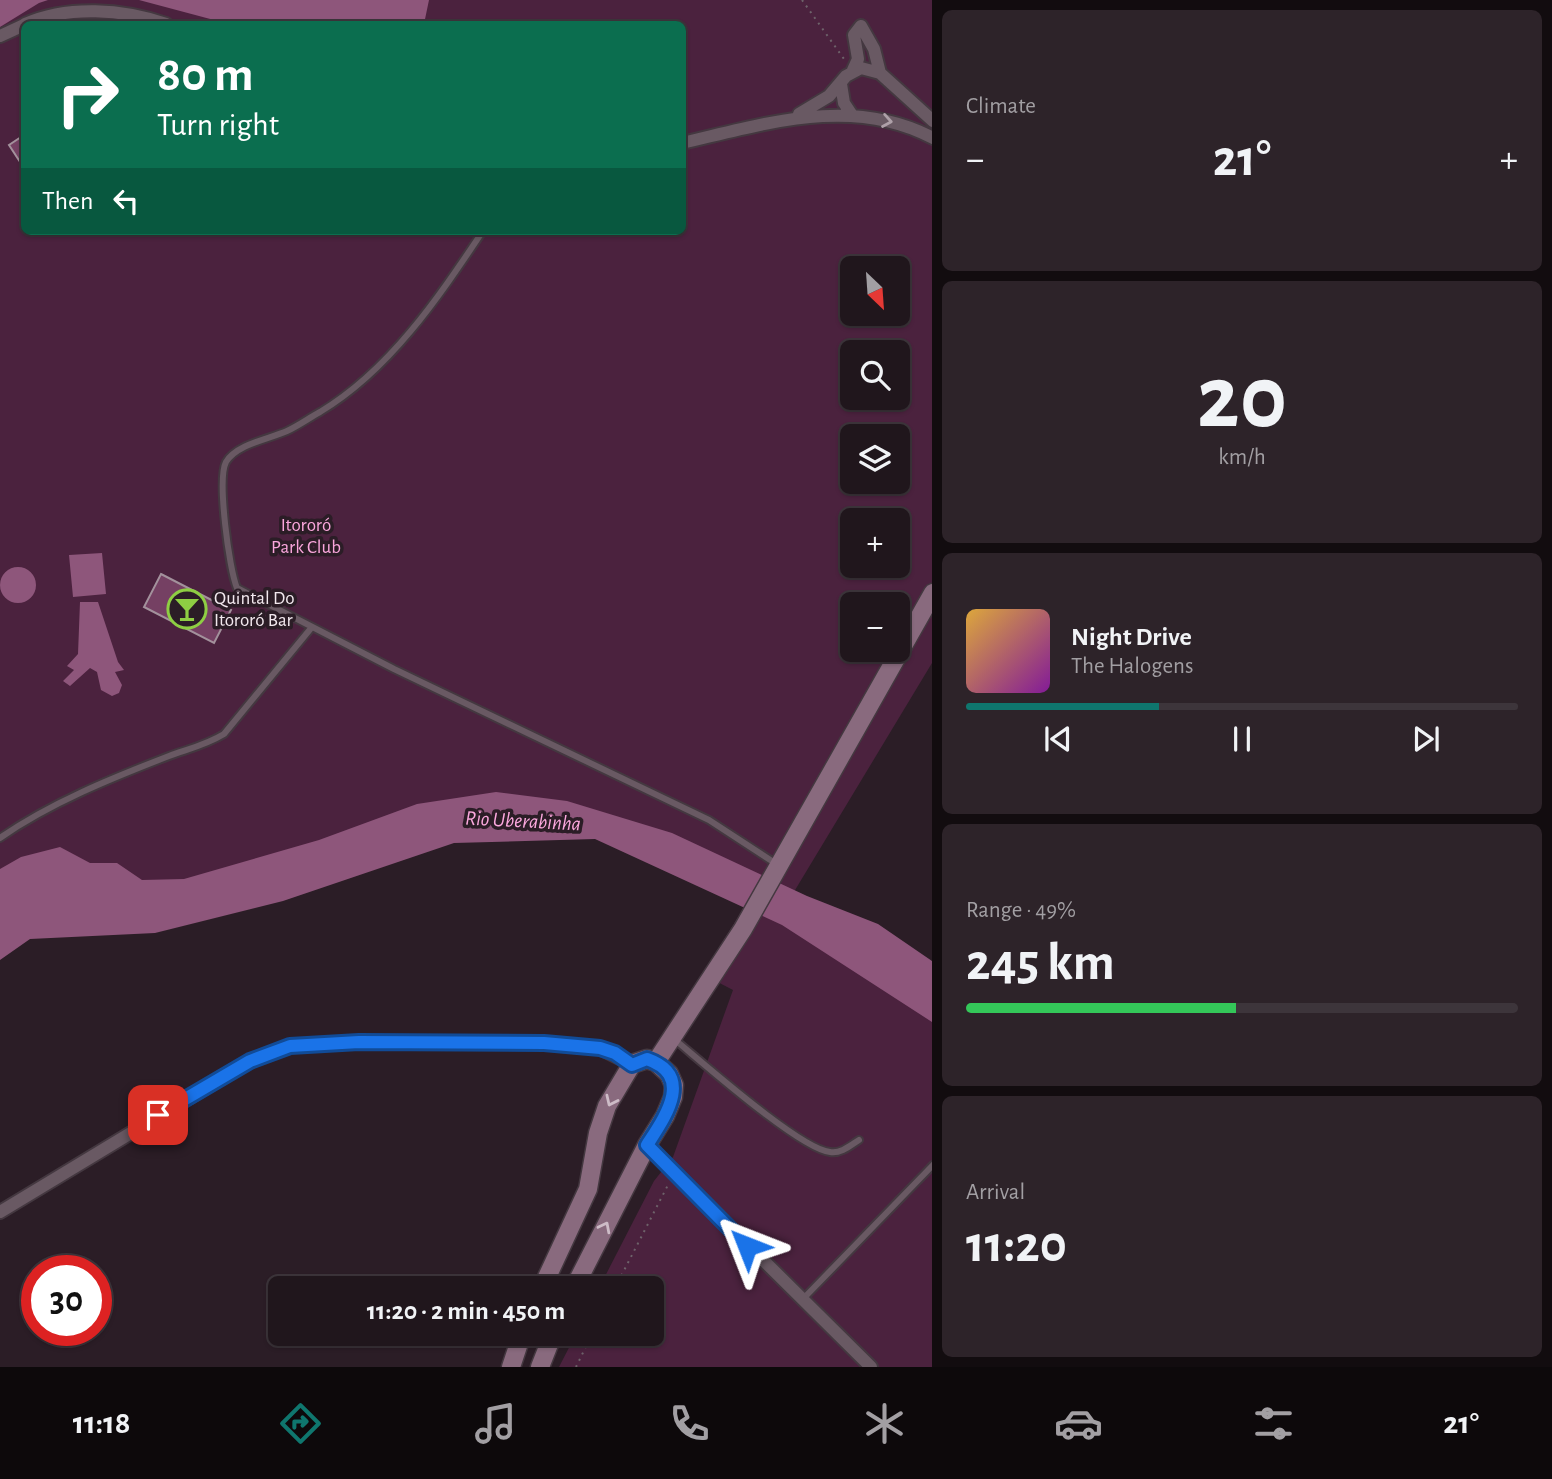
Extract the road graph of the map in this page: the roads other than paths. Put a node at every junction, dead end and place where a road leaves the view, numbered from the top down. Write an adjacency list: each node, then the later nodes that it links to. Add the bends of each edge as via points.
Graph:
1 (40, 21): 2 (street, via 74,12 108,12)
2 (152, 21)
3 (21, 27): 4 (street)
4 (0, 36)
5 (853, 70): 6 (street); 6 (street, via 858,59 854,35 861,26); 7 (street)
6 (880, 73): 10 (street)
7 (841, 84): 8 (street); 9 (street)
8 (852, 116): 9 (street); 11 (street, one-way to 11, via 897,123)
9 (795, 117): 12 (street)
10 (932, 120)
11 (932, 138)
12 (686, 142)
13 (480, 235): 15 (lane, via 411,331 370,374 327,408 230,456 224,465 228,548 237,589)
14 (932, 595): 17 (street)
15 (312, 627): 16 (lane, via 224,734 46,808); 17 (lane, via 709,820)
16 (0, 838)
17 (779, 866): 18 (street)
18 (672, 1038): 19 (street); 21 (lane, via 799,1138 829,1152 839,1152)
19 (656, 1062): 20 (street, via 647,1059); 22 (street, via 669,1074 673,1097)
20 (632, 1065): 24 (street, via 600,1048 544,1043 290,1046 250,1061); 25 (street, one-way to 25, via 607,1106 589,1189)
21 (859, 1140)
22 (647, 1145): 26 (street, one-way to 22); 27 (street)
23 (932, 1166): 27 (lane)
24 (0, 1212)
25 (548, 1276)
26 (580, 1276)
27 (803, 1300): 32 (street)
28 (518, 1346): 30 (street)
29 (549, 1346): 31 (street)
30 (511, 1367)
31 (541, 1367)
32 (871, 1367)

